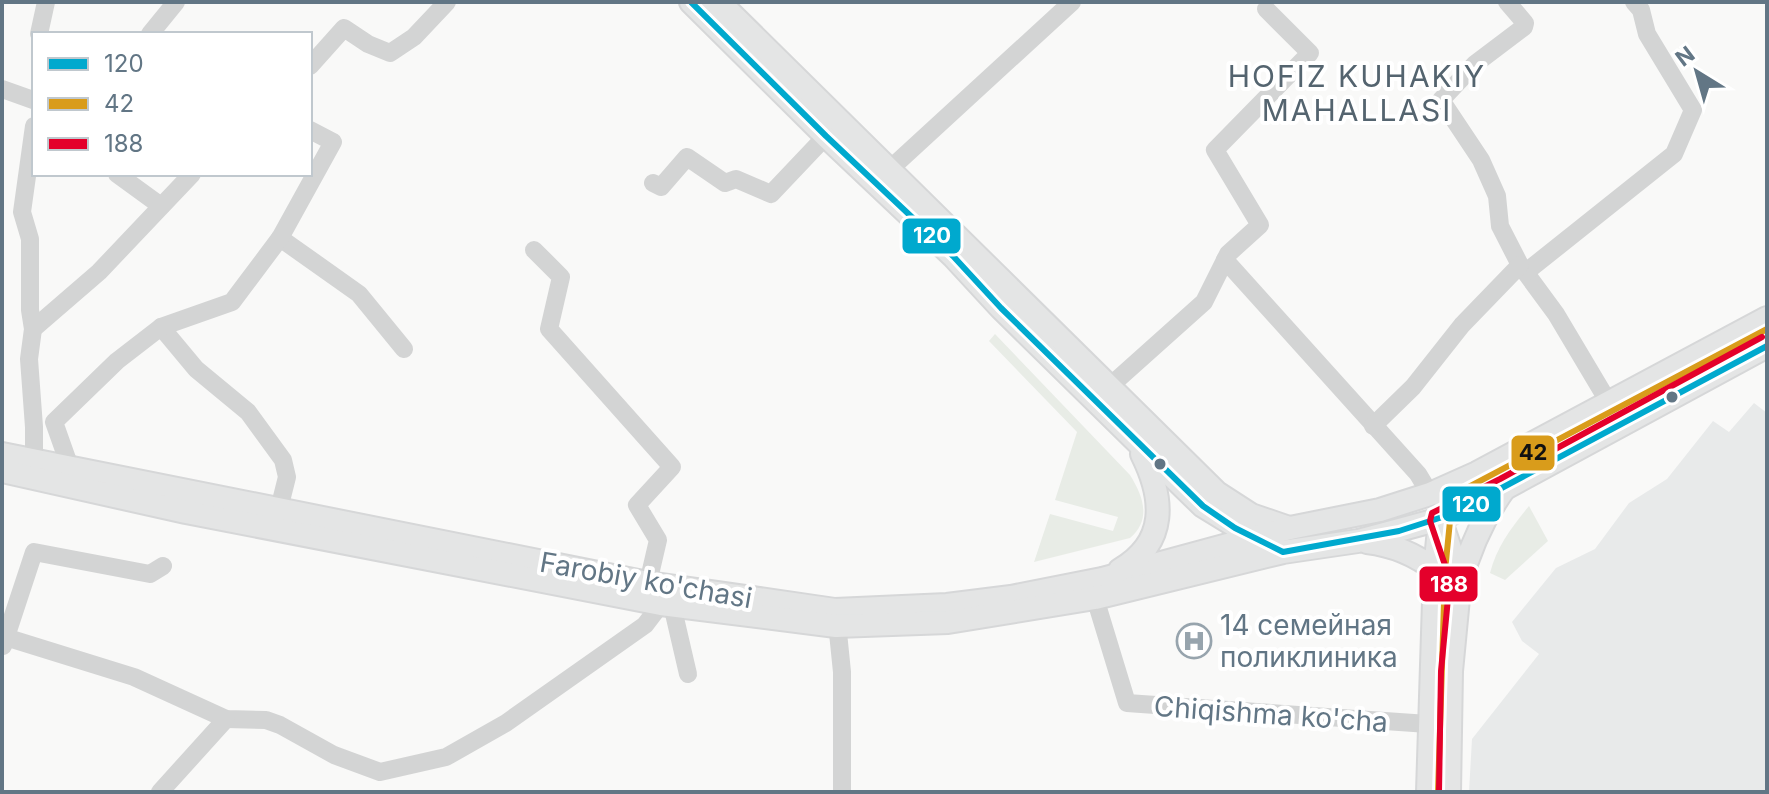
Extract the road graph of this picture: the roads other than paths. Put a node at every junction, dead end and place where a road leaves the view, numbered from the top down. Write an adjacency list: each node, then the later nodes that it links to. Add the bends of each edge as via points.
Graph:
1 (46, 2): 10 (street)
2 (176, 2): 11 (street)
3 (447, 2): 12 (street, via 414,37 390,53 344,28)
4 (691, 2): 16 (main road)
5 (719, 2): 18 (main road)
6 (1072, 2): 18 (street)
7 (1507, 2): 26 (street, via 1524,27 1475,64 1441,100 1481,160 1497,196 1500,226)
8 (1634, 2): 26 (street, via 1693,110 1674,154)
9 (1266, 9): 25 (street, via 1310,53 1215,150 1261,222)
10 (39, 32)
11 (152, 32)
12 (312, 64)
13 (2, 89): 14 (street)
14 (32, 101)
15 (312, 131): 23 (street, via 333,142)
16 (826, 136): 21 (street, via 771,194 736,179 725,183 687,157 661,187); 35 (main road)
17 (32, 140): 29 (street, via 22,212 30,239)
18 (889, 170): 32 (main road)
19 (120, 176): 22 (street)
20 (190, 176): 22 (street)
21 (653, 183)
22 (161, 206): 29 (street, via 99,272)
23 (280, 238): 28 (street, via 232,302); 31 (street, via 359,294)
24 (534, 250): 53 (street, via 561,277 549,329 672,467 637,505 658,540)
25 (1225, 260): 32 (street, via 1204,302); 34 (street)
26 (1523, 268): 33 (street); 34 (street, via 1462,325 1413,387)
27 (1767, 318): 33 (main road, Farobiy ko'chasi)
28 (161, 327): 38 (street, via 54,422); 43 (street, via 196,369 248,412 283,460 287,477)
29 (33, 329): 37 (street, via 29,359)
30 (1767, 346): 41 (main road)
31 (404, 349)
32 (1109, 387): 45 (main road, via 1217,493 1251,515)
33 (1609, 403): 40 (main road, Farobiy ko'chasi)
34 (1373, 426): 42 (street)
35 (1134, 439): 46 (main road, via 1203,506); 51 (main road, via 1156,489 1156,527 1139,556)
36 (2, 454): 37 (main road, Farobiy ko'chasi)
37 (34, 461): 38 (main road, Farobiy ko'chasi)
38 (71, 470): 43 (main road, Farobiy ko'chasi)
39 (2, 471): 53 (main road, Farobiy ko'chasi, via 186,512)
40 (1455, 483): 42 (main road, Farobiy ko'chasi); 44 (main road)
41 (1505, 488): 44 (main road); 52 (main road, via 1474,541)
42 (1430, 494): 44 (main road); 45 (main road, Farobiy ko'chasi)
43 (279, 509): 53 (main road, Farobiy ko'chasi)
44 (1440, 519): 47 (main road); 50 (main road); 52 (main road)
45 (1290, 528): 46 (main road, Farobiy ko'chasi); 48 (main road)
46 (1253, 538): 48 (main road); 51 (main road, Farobiy ko'chasi)
47 (1358, 541): 48 (main road, Farobiy ko'chasi); 50 (main road, via 1394,547)
48 (1283, 552): 51 (main road, Farobiy ko'chasi)
49 (163, 566): 55 (street, via 150,574 34,552)
50 (1435, 570): 58 (main road)
51 (1098, 588): 54 (main road, Farobiy ko'chasi); 58 (street, Chiqishma ko'cha, via 1101,621 1127,703)
52 (1459, 588): 62 (main road)
53 (661, 594): 54 (main road, Farobiy ko'chasi); 56 (street); 57 (street, Farobiy ko'chasi, via 645,625 506,723 446,757 380,772 266,720)
54 (836, 618): 60 (street, via 842,672)
55 (4, 641): 57 (street, Farobiy ko'chasi, via 134,677)
56 (688, 674)
57 (226, 719): 59 (street)
58 (1417, 724): 61 (main road)
59 (160, 792)
60 (842, 792)
61 (1428, 792)
62 (1449, 792)

